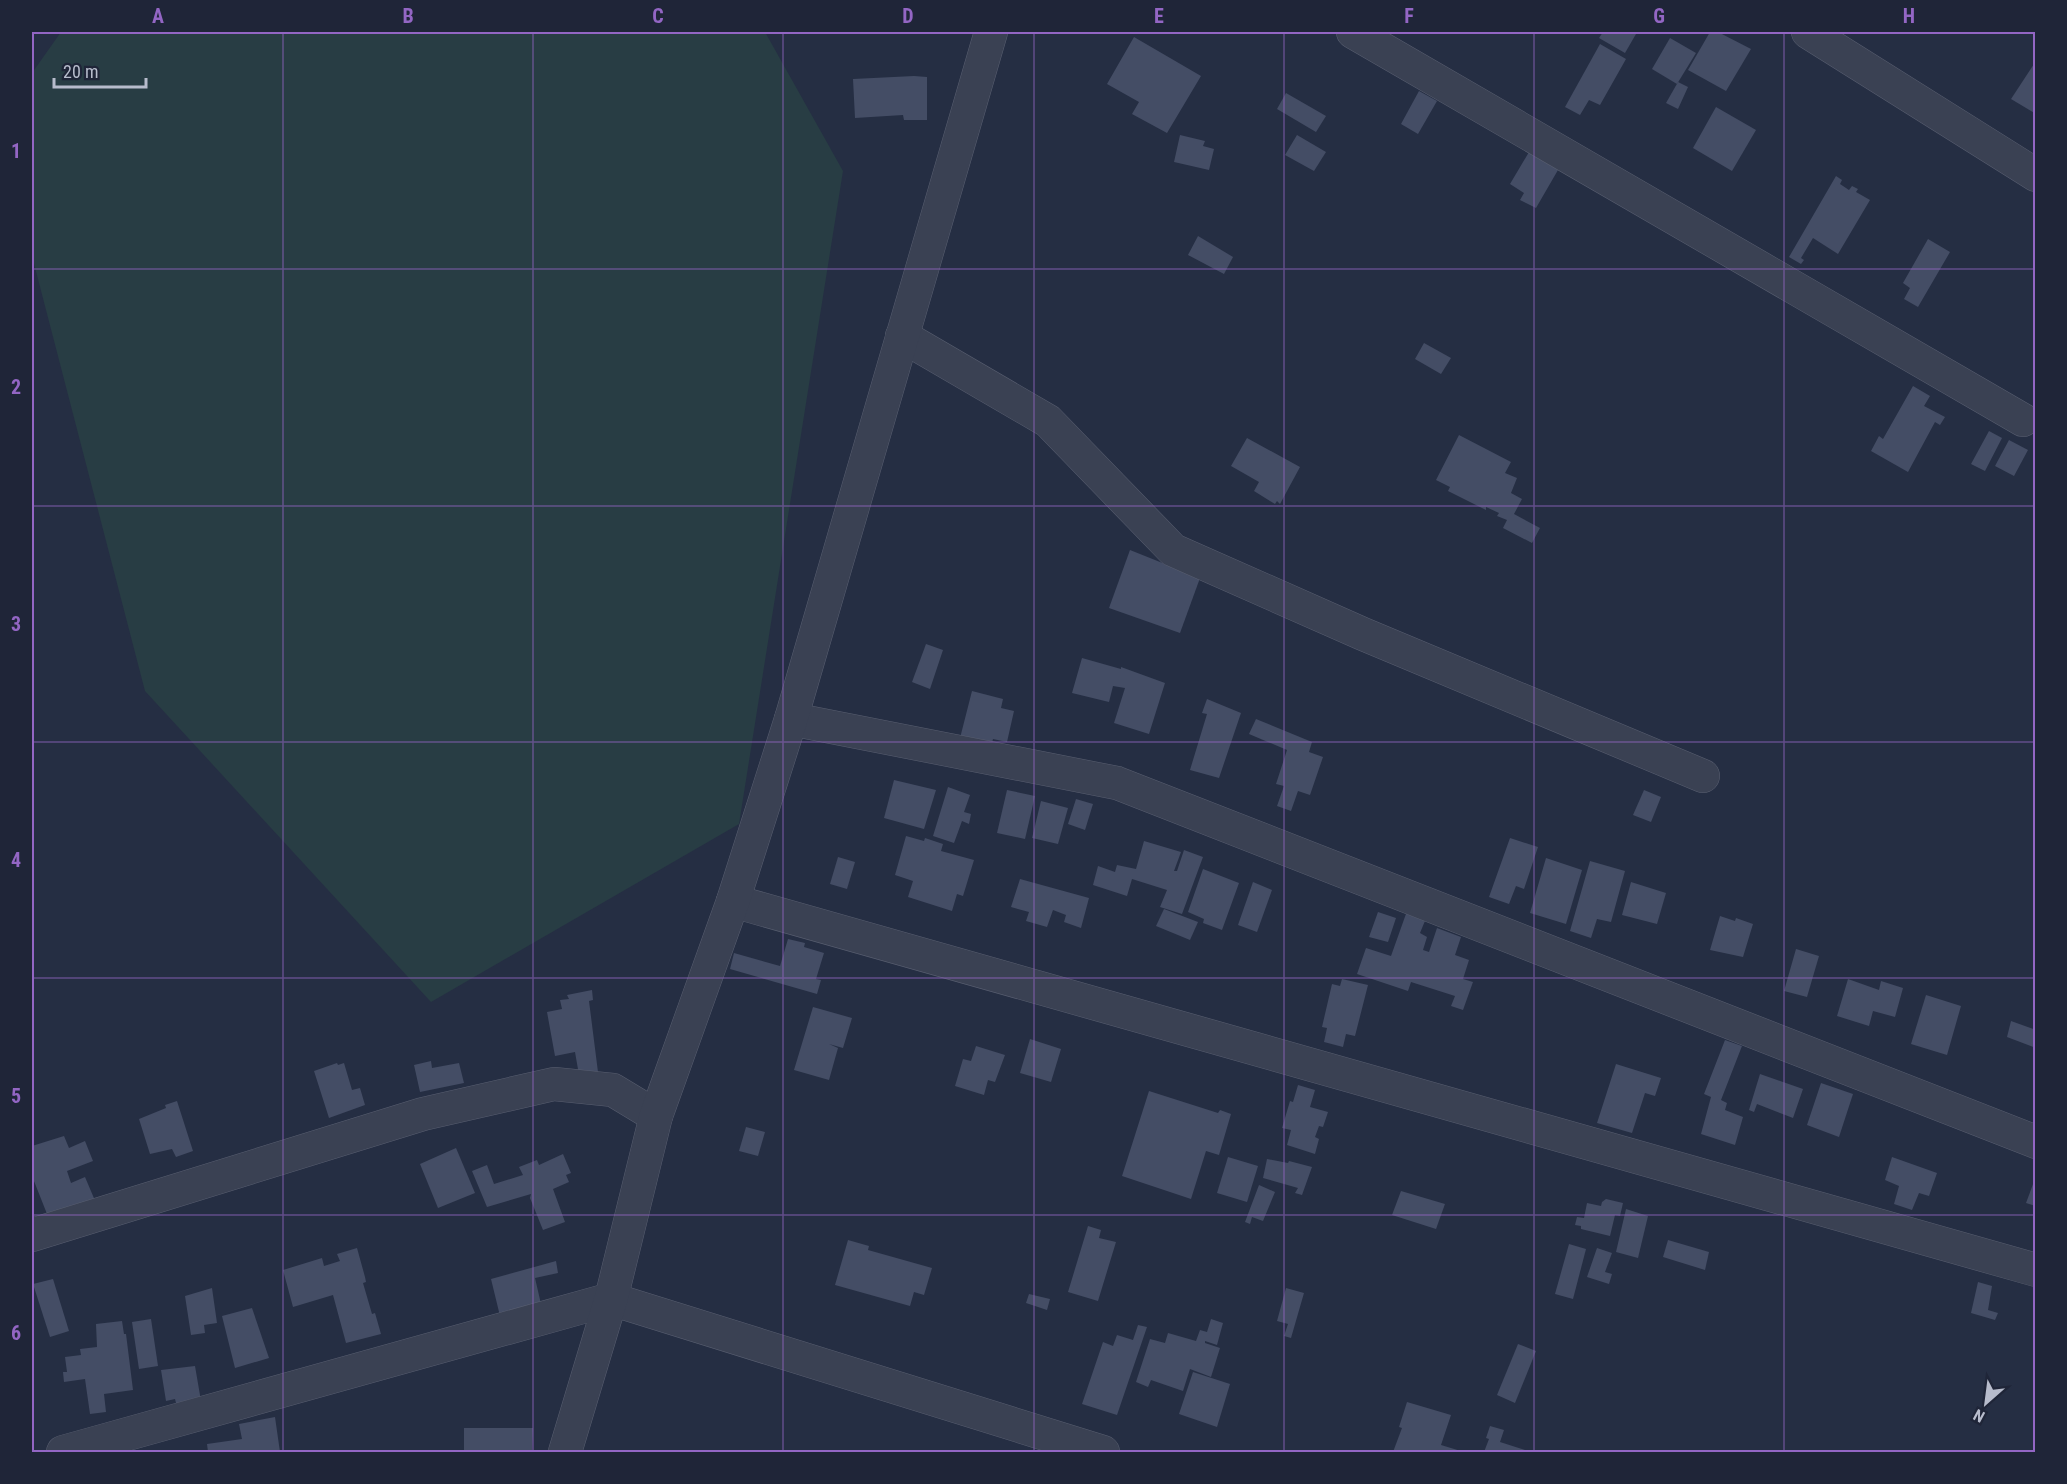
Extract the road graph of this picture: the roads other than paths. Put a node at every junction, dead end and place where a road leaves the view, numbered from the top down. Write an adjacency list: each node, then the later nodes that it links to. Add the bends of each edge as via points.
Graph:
1 (990, 32): 5 (street)
2 (1353, 32): 6 (street)
3 (1808, 32): 4 (street)
4 (2036, 175)
5 (903, 336): 7 (street); 8 (street, via 1048,421 1173,550)
6 (2023, 420)
7 (791, 719): 9 (street); 11 (street, via 1118,783)
8 (1703, 776)
9 (733, 901): 10 (street); 13 (street)
10 (656, 1116): 12 (street, via 613,1090 554,1084 423,1114); 14 (street)
11 (2036, 1142)
12 (32, 1235)
13 (2036, 1270)
14 (611, 1299): 15 (street); 16 (street); 17 (street)
15 (63, 1452)
16 (565, 1452)
17 (1103, 1452)

